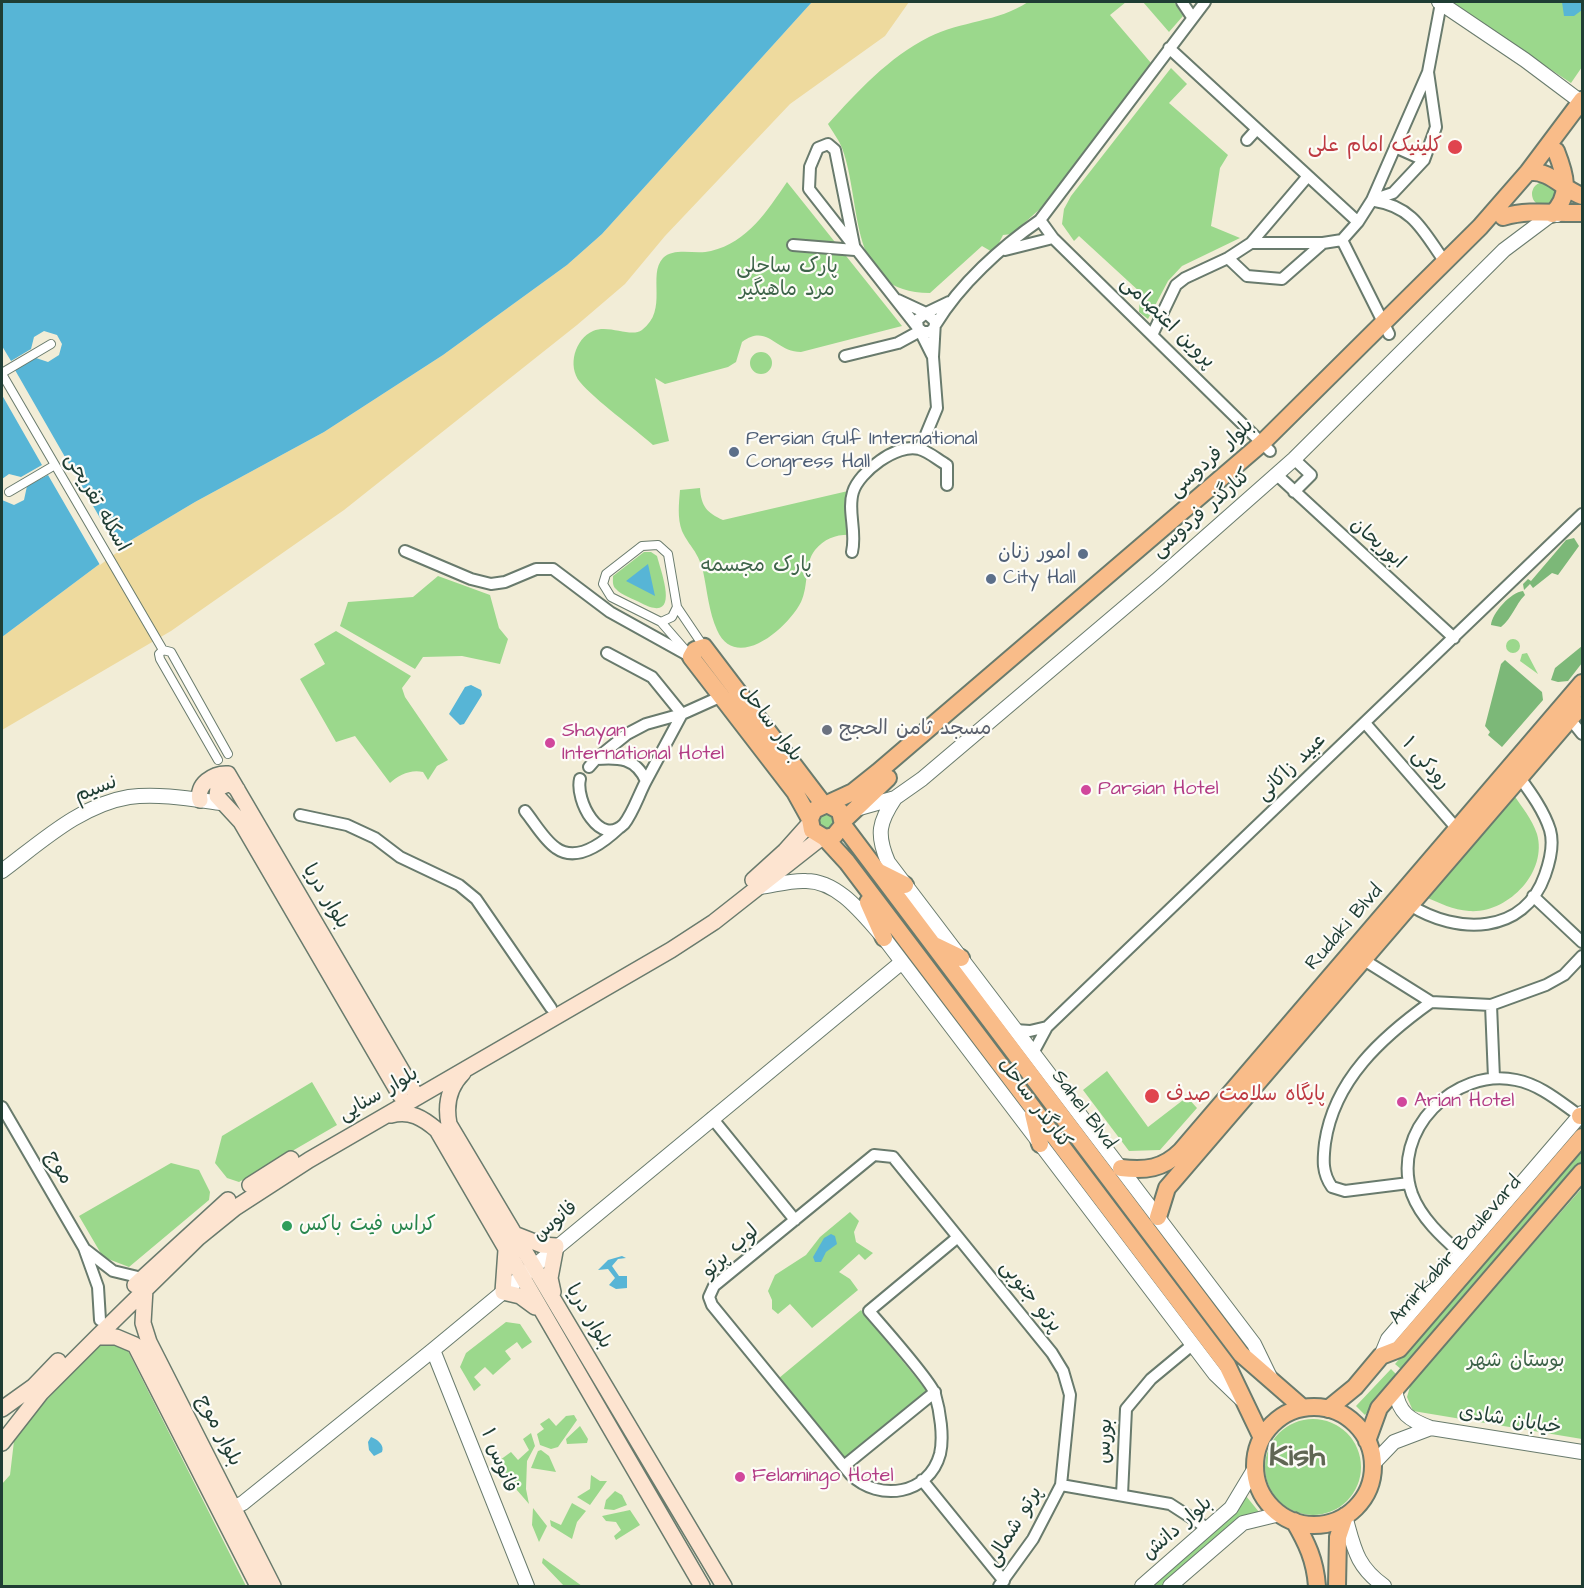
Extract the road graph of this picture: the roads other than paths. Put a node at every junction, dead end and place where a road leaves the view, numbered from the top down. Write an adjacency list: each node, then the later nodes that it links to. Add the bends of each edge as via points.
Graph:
1 (1182, 2): 4 (street)
2 (1205, 2): 4 (street)
3 (1440, 2): 6 (street); 7 (street)
4 (1192, 17): 5 (street)
5 (1169, 48): 8 (street); 21 (street)
6 (1428, 72): 10 (street); 12 (street, via 1436,127)
7 (1582, 105): 11 (main road, بلوار فردوسی); 14 (main road, بلوار فردوسی)
8 (1257, 129): 9 (street); 13 (street)
9 (1247, 140)
10 (1395, 147): 12 (street); 17 (street)
11 (1556, 151): 14 (main road, بلوار فردوسی); 15 (main road, via 1565,174)
12 (1424, 160): 17 (street, via 1393,193)
13 (1308, 176): 23 (street); 26 (street)
14 (1529, 179): 15 (main road, via 1555,179); 18 (main road); 20 (main road, بلوار فردوسی); 32 (main road, بلوار فردوسی)
15 (1565, 190): 16 (main road); 18 (main road, via 1559,207)
16 (1582, 196)
17 (1372, 200): 23 (street); 32 (street, via 1394,204 1410,214)
18 (1544, 212): 19 (main road); 20 (main road); 22 (street); 46 (street, کنارگذر فردوسی)
19 (1582, 213)
20 (1503, 217): 38 (main road, بلوار فردوسی)
21 (1040, 219): 24 (street, پروین اعتصامی); 30 (street)
22 (1582, 221)
23 (1358, 222): 25 (street)
24 (1053, 238): 30 (street); 39 (street, پروین اعتصامی)
25 (1342, 240): 27 (street); 38 (street)
26 (1251, 243): 27 (street); 31 (street)
27 (1323, 243): 31 (street, via 1282,279 1247,276)
28 (793, 245): 29 (street)
29 (855, 250): 29 (street, via 835,150 828,144 818,148 810,166 809,189); 33 (street)
30 (1002, 250): 34 (street)
31 (1228, 258): 39 (street, via 1176,285)
32 (1445, 262): 38 (main road, بلوار فردوسی)
33 (895, 298): 35 (street); 37 (street)
34 (950, 301): 35 (street); 36 (street)
35 (927, 314): 36 (street, via 934,318); 37 (street, via 919,317)
36 (935, 326): 37 (street, via 930,332); 42 (street)
37 (919, 329): 41 (street, via 898,343); 42 (street)
38 (1386, 329): 44 (main road, بلوار فردوسی)
39 (1153, 333): 44 (street, پروین اعتصامی)
40 (51, 344): 43 (street)
41 (845, 356)
42 (933, 357): 45 (street, via 938,408)
43 (2, 374): 47 (street, اسکله تفریحی)
44 (1266, 447): 77 (main road, بلوار فردوسی, via 878,772 853,792); 80 (main road, بلوار فردوسی, via 884,781)
45 (920, 449): 49 (street, via 947,465); 54 (street, via 910,448 882,459 859,480 850,507 856,537)
46 (1294, 459): 48 (street, کنارگذر فردوسی); 51 (street, via 1311,475)
47 (55, 465): 50 (street); 58 (street, اسکله تفریحی)
48 (1277, 475): 51 (street, ابوریحان); 74 (street, کنارگذر فردوسی)
49 (946, 485)
50 (9, 492)
51 (1294, 492): 57 (street, ابوریحان)
52 (1582, 514): 57 (street, عبید زاکانی)
53 (405, 551): 60 (street, via 491,584 536,569 553,568 610,612)
54 (852, 552)
55 (677, 608): 56 (street, via 672,617); 56 (street, via 668,554 658,545 642,546 606,574 603,584 611,597); 60 (street)
56 (661, 622): 60 (street)
57 (1454, 638): 66 (street, عبید زاکانی)
58 (163, 650): 68 (street, via 171,652); 69 (street, via 159,659)
59 (607, 652): 64 (street, via 652,676)
60 (698, 652): 62 (main road, بلوار ساحل); 77 (main road, بلوار ساحل)
61 (1582, 683): 83 (main road, Rudaki Blvd)
62 (722, 696): 64 (street); 81 (main road, بلوار ساحل, via 795,792)
63 (1582, 705): 65 (main road, Rudaki Blvd)
64 (682, 714): 72 (street); 72 (street, via 627,734 593,763 612,758 634,764)
65 (1570, 719): 67 (street); 70 (main road, Rudaki Blvd)
66 (1365, 723): 83 (street, رودکی ۱); 103 (street, عبید زاکانی)
67 (1582, 734)
68 (228, 754)
69 (218, 760)
70 (1520, 778): 90 (street, via 1550,831 1552,848); 91 (main road, Rudaki Blvd)
71 (580, 779): 82 (street, via 582,806 596,824 604,830)
72 (646, 781): 82 (street)
73 (237, 789): 75 (main road, via 228,774 220,774 200,786); 76 (main road, via 230,783 218,788); 92 (main road, بلوار دریا)
74 (896, 798): 80 (street, کنارگذر فردوسی); 88 (street, کنارگذر ساحل, via 885,813 880,843)
75 (200, 800): 76 (street, نسیم); 85 (street, نسیم, via 130,797 106,803 77,817)
76 (221, 803): 92 (main road, بلوار دریا, via 242,822)
77 (825, 805): 80 (main road, via 840,811); 81 (main road, via 814,810)
78 (525, 811): 82 (street, via 555,848 569,853 590,850)
79 (300, 815): 102 (street, via 356,829 400,857 459,885 476,899)
80 (846, 819): 84 (main road, via 834,836); 86 (main road, Sahel Blvd)
81 (810, 821): 84 (main road, via 815,834); 102 (main road, بلوار سنایی, via 777,858 708,914)
82 (624, 824)
83 (1458, 830): 117 (main road, Rudaki Blvd, via 1181,1151)
84 (824, 838): 87 (main road, Sahel Blvd); 89 (main road, بلوار سنایی)
85 (2, 871)
86 (878, 872): 88 (main road); 95 (main road, Sahel Blvd)
87 (859, 879): 93 (main road); 110 (main road, Sahel Blvd)
88 (905, 885): 97 (street, کنارگذر ساحل)
89 (760, 887): 93 (street, کنارگذر ساحل, via 817,882 842,894); 106 (main road, بلوار سنایی, via 671,950)
90 (1533, 896): 91 (street, via 1511,915 1480,926 1435,918); 94 (street)
91 (1410, 905): 98 (main road, Rudaki Blvd)
92 (299, 907): 108 (main road, بلوار دریا)
93 (884, 938): 99 (street, کنارگذر ساحل)
94 (1582, 942)
95 (930, 944): 97 (main road); 139 (main road, Sahel Blvd, via 1241,1354)
96 (1582, 956): 101 (street, via 1564,975 1546,985)
97 (961, 958): 104 (street, کنارگذر ساحل)
98 (1365, 960): 100 (street); 120 (main road, Rudaki Blvd)
99 (903, 963): 113 (street, فانوس); 115 (street, کنارگذر ساحل)
100 (1431, 1002): 101 (street); 121 (street, via 1393,1029 1364,1058 1332,1111 1324,1147 1323,1175 1332,1187 1345,1191)
101 (1491, 1005): 107 (street)
102 (551, 1008): 108 (main road, بلوار سنایی)
103 (1047, 1027): 104 (street); 105 (street, عبید زاکانی)
104 (1015, 1030): 105 (street, کنارگذر ساحل)
105 (1033, 1053): 118 (street, کنارگذر ساحل)
106 (469, 1067): 112 (main road, بلوار سنایی); 125 (main road, بلوار دریا, via 449,1095 449,1124)
107 (1494, 1078): 111 (street, via 1538,1087); 121 (street, via 1455,1089 1425,1117 1410,1154)
108 (406, 1092): 130 (main road, بلوار سنایی, via 270,1171 212,1213)
109 (2, 1107): 127 (street, موج)
110 (1032, 1108): 115 (main road); 142 (main road, Sahel Blvd, via 1227,1365)
111 (1582, 1115): 128 (street)
112 (382, 1117): 125 (main road, بلوار دریا, via 407,1113 437,1130); 130 (main road, بلوار سنایی, via 235,1208)
113 (712, 1118): 123 (street); 126 (street, فانوس)
114 (1582, 1137): 138 (main road, Amirkabir Boulevard, via 1399,1349)
115 (1040, 1144): 136 (street, کنارگذر ساحل)
116 (893, 1157): 123 (street, لوپ پرتو, via 874,1155); 124 (street, پرتو جنوبی)
117 (1161, 1166): 118 (main road); 120 (main road, via 1160,1176)
118 (1121, 1168): 122 (street, کنارگذر ساحل)
119 (1582, 1172): 140 (main road)
120 (1172, 1183): 122 (main road, Rudaki Blvd, via 1163,1194)
121 (1409, 1183): 128 (street, via 1418,1208)
122 (1158, 1217): 139 (street, کنارگذر ساحل, via 1254,1344)
123 (795, 1220): 152 (street, لوپ پرتو, via 714,1286 709,1297)
124 (958, 1237): 141 (street, via 869,1311); 155 (street, پرتو جنوبی, via 1063,1371 1070,1395)
125 (510, 1241): 126 (main road); 129 (main road, بلوار دریا); 131 (main road)
126 (556, 1246): 129 (street, فانوس); 132 (main road, via 550,1278)
127 (84, 1248): 130 (street, via 113,1271); 134 (street, via 98,1287)
128 (1461, 1254): 138 (street, via 1388,1339)
129 (527, 1271): 131 (street, فانوس); 132 (main road, بلوار دریا); 133 (main road, بلوار دریا)
130 (143, 1283): 134 (main road, بلوار سنایی); 135 (main road, بلوار سنایی); 157 (main road, بلوار موج, via 143,1323 149,1342)
131 (503, 1292): 133 (main road, via 520,1296); 137 (street, فانوس)
132 (555, 1301): 166 (main road, بلوار دریا)
133 (540, 1310): 165 (main road, بلوار دریا)
134 (100, 1320): 144 (main road, بلوار سنایی, via 34,1386)
135 (97, 1337): 149 (main road, بلوار سنایی, via 41,1393); 157 (main road, بلوار موج, via 116,1337 135,1345)
136 (1192, 1345): 142 (street, کنارگذر ساحل); 156 (street, بورس, via 1151,1379 1126,1409)
137 (433, 1350): 157 (street, فانوس, via 243,1503); 164 (street, فانوس ۱)
138 (1381, 1356): 145 (main road, Amirkabir Boulevard, via 1355,1387)
139 (1274, 1384): 143 (main road, Sahel Blvd)
140 (1395, 1390): 146 (street, خیابان شادی, via 1402,1412); 148 (main road, via 1379,1408)
141 (935, 1392): 152 (street); 154 (street, via 940,1451 934,1467)
142 (1247, 1405): 147 (main road, Sahel Blvd)
143 (1303, 1408): 145 (main road); 147 (main road, via 1276,1421)
144 (2, 1409)
145 (1328, 1409): 148 (main road, via 1348,1418)
146 (1431, 1428): 150 (street, خیابان شادی); 151 (street, خیابان شادی, via 1395,1442)
147 (1262, 1438): 153 (main road)
148 (1367, 1442): 151 (main road)
149 (2, 1443)
150 (1582, 1452)
151 (1373, 1464): 158 (main road, via 1366,1494)
152 (844, 1466): 154 (street, لوپ پرتو, via 857,1481 881,1491 907,1489)
153 (1255, 1468): 159 (main road, via 1261,1490); 160 (street, بلوار دانش, via 1231,1508)
154 (922, 1480): 161 (street)
155 (1061, 1485): 156 (street); 161 (street, پرتو شمالی, via 1033,1539)
156 (1122, 1495): 160 (street, via 1170,1504)
157 (227, 1510): 162 (main road, بلوار موج); 163 (main road, بلوار موج)
158 (1345, 1516): 159 (main road, via 1316,1525); 171 (main road, via 1338,1537); 172 (street, via 1356,1556 1370,1576)
159 (1287, 1518): 169 (street, بلوار دانش, via 1243,1524); 170 (main road, via 1309,1546 1316,1566)
160 (1207, 1528): 168 (street, بلوار دانش)
161 (1002, 1584): 167 (street)
162 (258, 1587)
163 (273, 1587)
164 (527, 1587)
165 (702, 1587)
166 (724, 1587)
167 (991, 1587)
168 (1142, 1587)
169 (1170, 1587)
170 (1317, 1587)
171 (1337, 1587)
172 (1384, 1587)

